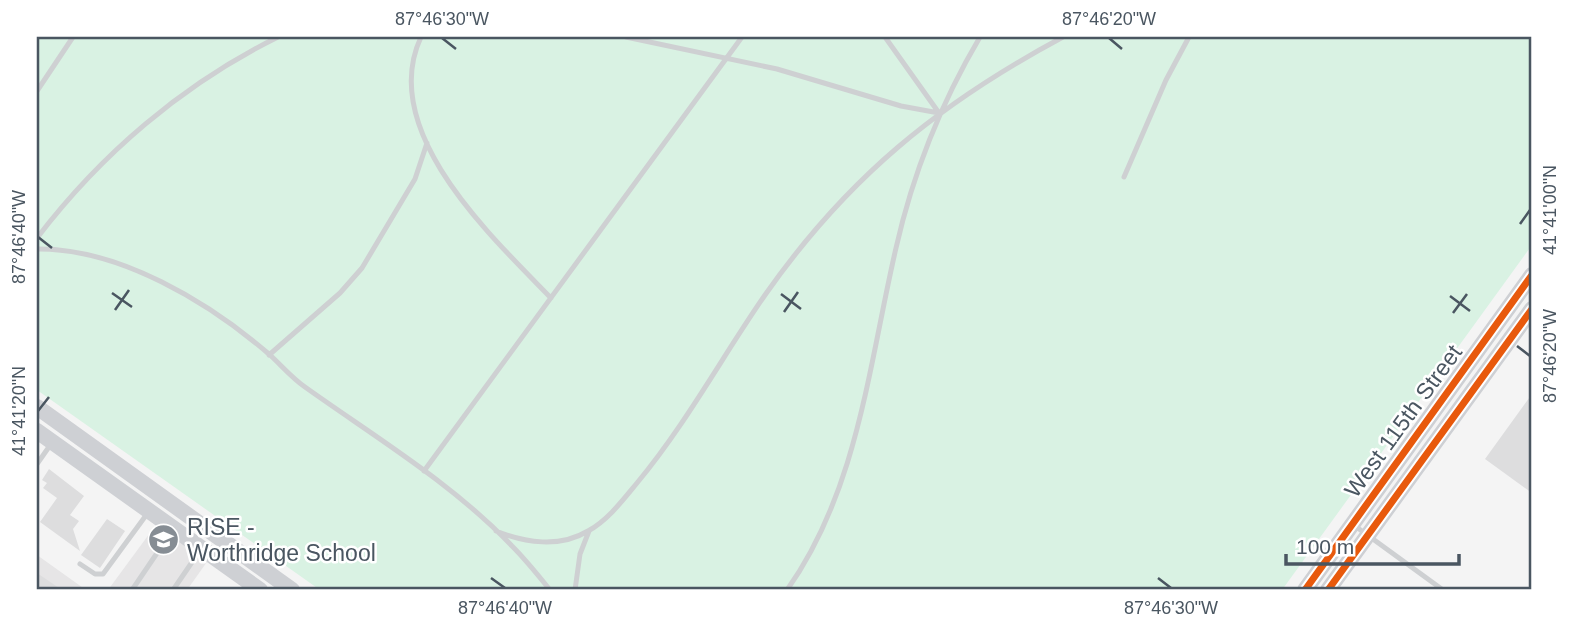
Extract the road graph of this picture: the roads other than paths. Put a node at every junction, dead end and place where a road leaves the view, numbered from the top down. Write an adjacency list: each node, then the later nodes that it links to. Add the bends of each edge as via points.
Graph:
1 (73, 37): 11 (lane)
2 (278, 37): 15 (lane, via 218,70 141,127 84,182)
3 (421, 37): 13 (lane, via 411,77)
4 (626, 37): 10 (lane)
5 (742, 37): 10 (lane)
6 (885, 37): 12 (lane)
7 (980, 37): 12 (lane)
8 (1063, 37): 12 (lane)
9 (1189, 37): 14 (lane)
10 (726, 58): 12 (lane); 18 (lane)
11 (37, 91)
12 (939, 113): 30 (lane, via 837,204 765,295 663,451); 40 (lane, via 903,221 848,461 817,539)
13 (427, 143): 18 (lane, via 466,205); 20 (lane, via 415,179 362,268)
14 (1124, 177)
15 (37, 239)
16 (37, 249): 20 (lane, via 104,258 149,275 189,297)
17 (1532, 275): 27 (street, West 115th Street)
18 (551, 298): 25 (lane)
19 (1532, 309): 31 (street, West 115th Street)
20 (269, 355): 25 (lane, via 302,385)
21 (37, 407): 37 (street)
22 (37, 431): 23 (street)
23 (52, 442): 24 (lane); 26 (street)
24 (37, 464)
25 (424, 471): 29 (lane)
26 (149, 511): 28 (street); 33 (lane, via 103,574)
27 (1352, 524): 31 (lane); 41 (street, West 115th Street)
28 (173, 529): 32 (street); 34 (lane)
29 (496, 531): 30 (lane, via 540,542); 38 (lane)
30 (589, 531): 39 (lane)
31 (1368, 536): 42 (street, West 115th Street); 43 (lane)
32 (201, 548): 35 (lane); 36 (street)
33 (80, 564)
34 (132, 590)
35 (173, 590)
36 (260, 590)
37 (292, 590)
38 (550, 590)
39 (575, 590)
40 (788, 590)
41 (1305, 590)
42 (1328, 590)
43 (1443, 590)

